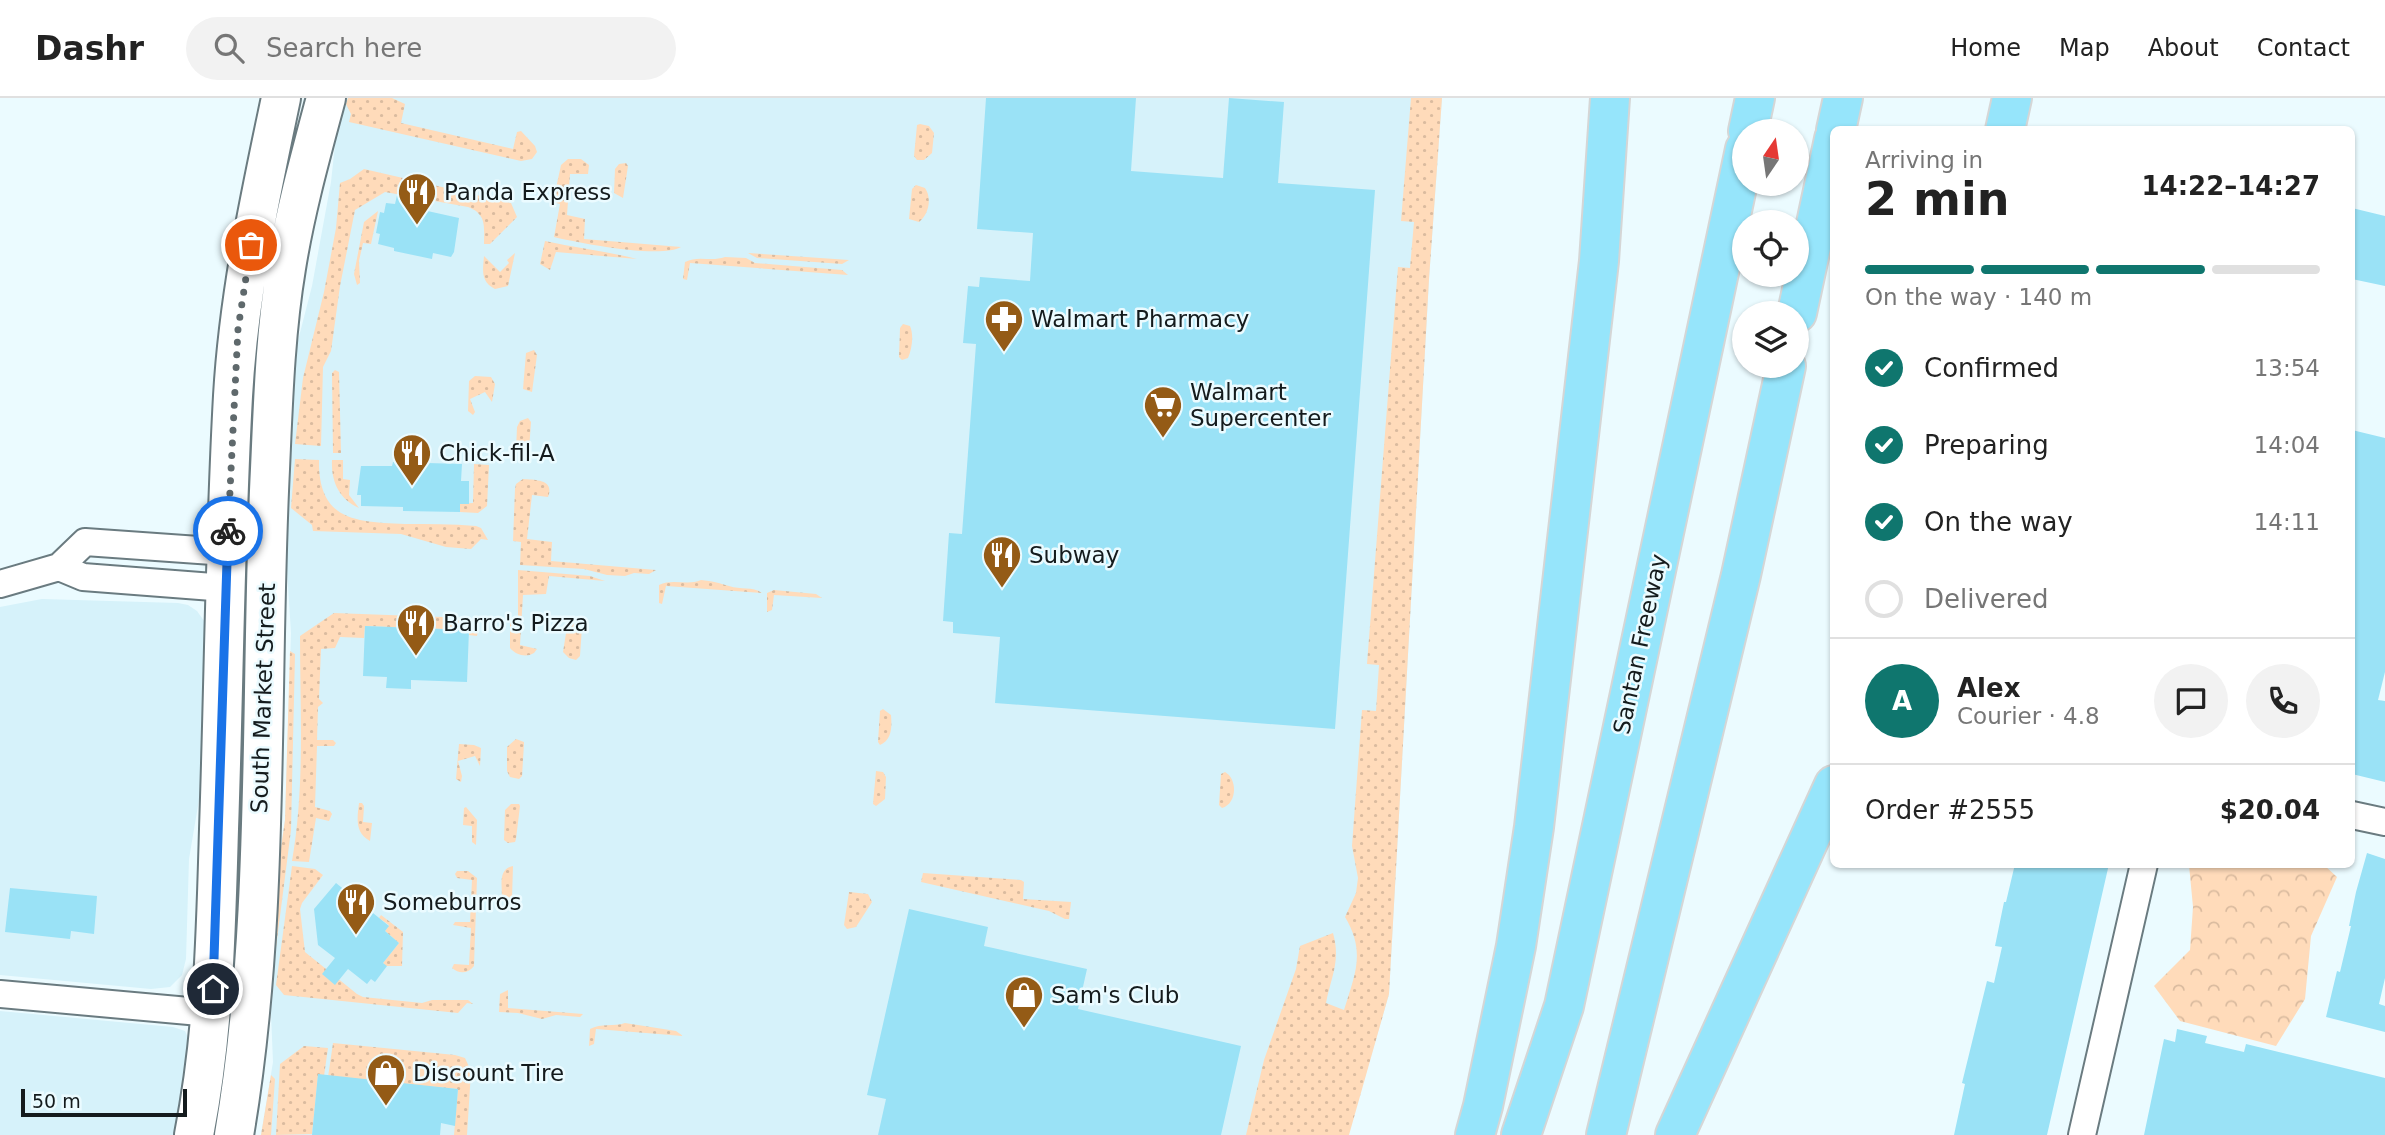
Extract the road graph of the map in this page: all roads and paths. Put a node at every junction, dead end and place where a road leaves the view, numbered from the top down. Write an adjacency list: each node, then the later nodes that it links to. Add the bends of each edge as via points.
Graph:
1 (281, 98): 15 (street, South Market Street, via 238,329)
2 (326, 98): 24 (street, South Market Street, via 296,215 275,371 258,890 245,1060)
3 (1610, 98): 25 (highway, via 1599,261 1534,827 1516,946)
4 (1755, 98): 7 (highway)
5 (1843, 98): 8 (highway)
6 (2012, 98): 9 (highway)
7 (1751, 119)
8 (1837, 126)
9 (2006, 126)
10 (1830, 158): 12 (highway)
11 (1735, 196): 26 (highway, Santan Freeway, via 1564,1006)
12 (1800, 301)
13 (1783, 378): 27 (highway, via 1741,575)
14 (59, 567): 15 (street, via 83,577); 15 (street, via 85,542); 16 (street)
15 (227, 570): 22 (street, South Market Street)
16 (0, 584)
17 (1830, 794): 28 (highway)
18 (2355, 816): 19 (street)
19 (2385, 822)
20 (2143, 868): 29 (street)
21 (0, 994): 22 (street)
22 (211, 1013): 23 (street, South Market Street)
23 (194, 1135)
24 (234, 1135)
25 (1475, 1135)
26 (1521, 1135)
27 (1606, 1135)
28 (1675, 1135)
29 (2082, 1135)

